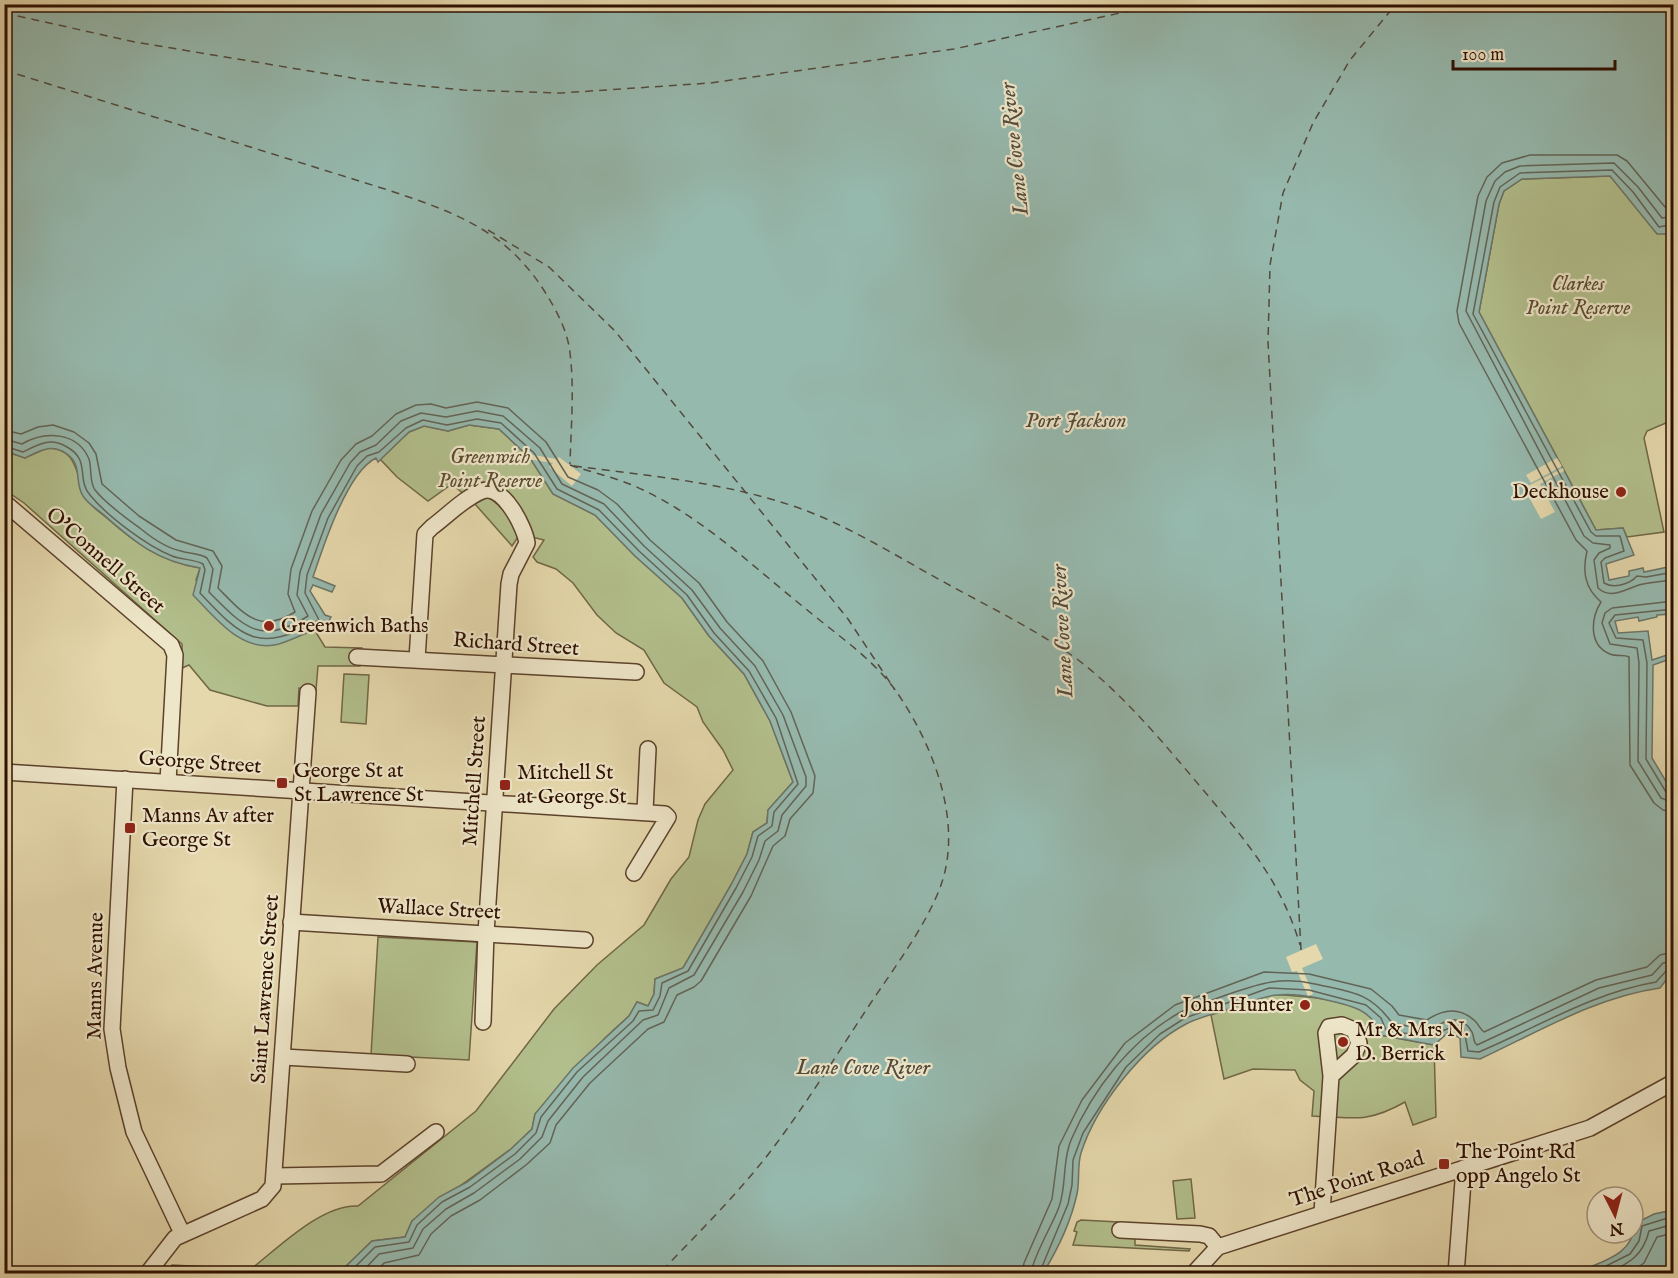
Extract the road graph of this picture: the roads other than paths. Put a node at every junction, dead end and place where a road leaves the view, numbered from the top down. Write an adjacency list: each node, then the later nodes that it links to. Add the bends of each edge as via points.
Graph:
1 (4, 502): 10 (street, O'Connell Street, via 171,645 175,655)
2 (357, 657): 3 (street, Richard Street)
3 (417, 659): 4 (street, Richard Street); 4 (street, Mitchell Street, via 423,543 428,530 488,490 519,516 527,547 510,579)
4 (504, 666): 5 (street, Richard Street); 12 (street, Mitchell Street)
5 (636, 672)
6 (308, 692): 11 (street, Saint Lawrence Street)
7 (648, 749): 13 (street)
8 (4, 772): 9 (street, George Street)
9 (125, 780): 10 (street, George Street); 28 (street, Manns Avenue, via 112,1029 134,1132)
10 (168, 782): 11 (street, George Street)
11 (301, 790): 12 (street, George Street); 15 (street, Saint Lawrence Street)
12 (495, 802): 13 (street, George Street); 16 (street, Mitchell Street)
13 (645, 811): 14 (street, via 668,817)
14 (634, 873)
15 (291, 922): 16 (street, Wallace Street); 19 (street, Saint Lawrence Street)
16 (486, 933): 17 (street, Wallace Street); 18 (street, Mitchell Street)
17 (585, 940)
18 (483, 1022)
19 (283, 1057): 20 (street); 25 (street, Saint Lawrence Street)
20 (407, 1064)
21 (1331, 1076): 26 (street)
22 (1674, 1082): 24 (street, The Point Road, via 1590,1128)
23 (436, 1132): 25 (street, via 381,1174)
24 (1464, 1168): 26 (street, The Point Road); 32 (street)
25 (275, 1176): 28 (street, Saint Lawrence Street, via 273,1186 262,1199)
26 (1322, 1214): 29 (street, The Point Road)
27 (1120, 1230): 29 (street, via 1200,1234 1209,1236)
28 (183, 1233): 30 (street, via 167,1246)
29 (1218, 1247): 31 (street, The Point Road)
30 (147, 1274)
31 (1193, 1274)
32 (1456, 1274)

